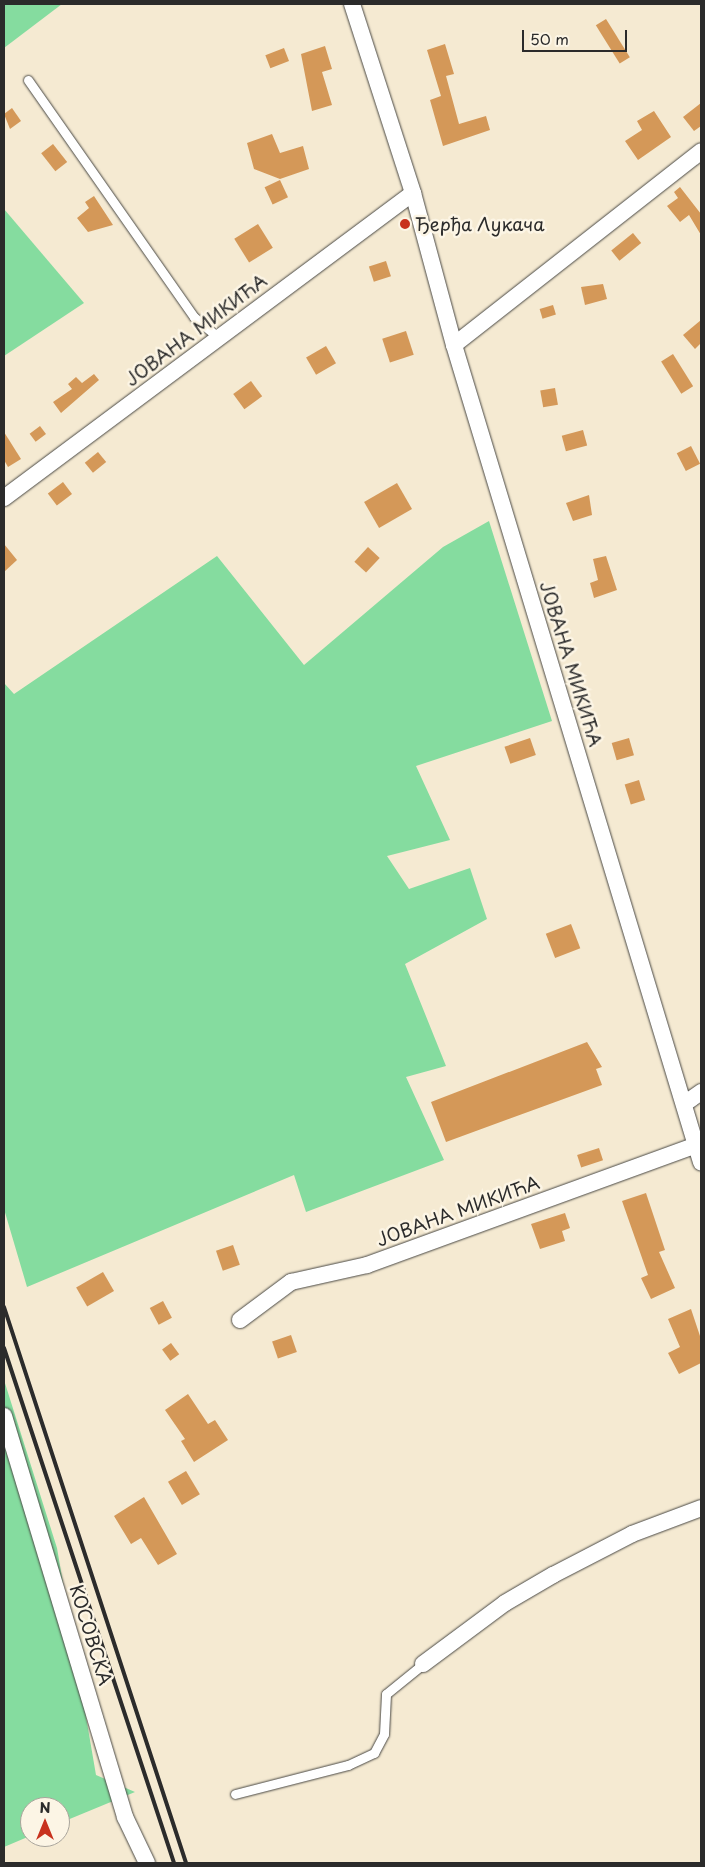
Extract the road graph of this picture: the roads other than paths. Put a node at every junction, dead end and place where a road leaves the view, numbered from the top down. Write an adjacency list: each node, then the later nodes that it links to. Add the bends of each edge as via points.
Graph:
1 (352, 4): 4 (street, ЈОВАНА МИКИЋА)
2 (28, 80): 5 (lane, via 194,317)
3 (701, 151): 6 (street)
4 (413, 193): 5 (street, ЈОВАНА МИКИЋА); 6 (street, ЈОВАНА МИКИЋА)
5 (218, 338): 7 (street, ЈОВАНА МИКИЋА)
6 (454, 346): 9 (street, ЈОВАНА МИКИЋА)
7 (4, 498)
8 (701, 1092): 9 (street)
9 (684, 1104): 10 (street, ЈОВАНА МИКИЋА)
10 (696, 1145): 11 (street, ЈОВАНА МИКИЋА); 12 (street, ЈОВАНА МИКИЋА, via 367,1265 291,1282)
11 (701, 1162)
12 (240, 1320)
13 (4, 1416): 17 (street, КОСОВСКА, via 125,1818)
14 (701, 1508): 15 (street, via 632,1534 553,1575 505,1603)
15 (423, 1664): 16 (lane, via 386,1694 384,1734 374,1753 348,1765)
16 (235, 1794)
17 (147, 1863)

